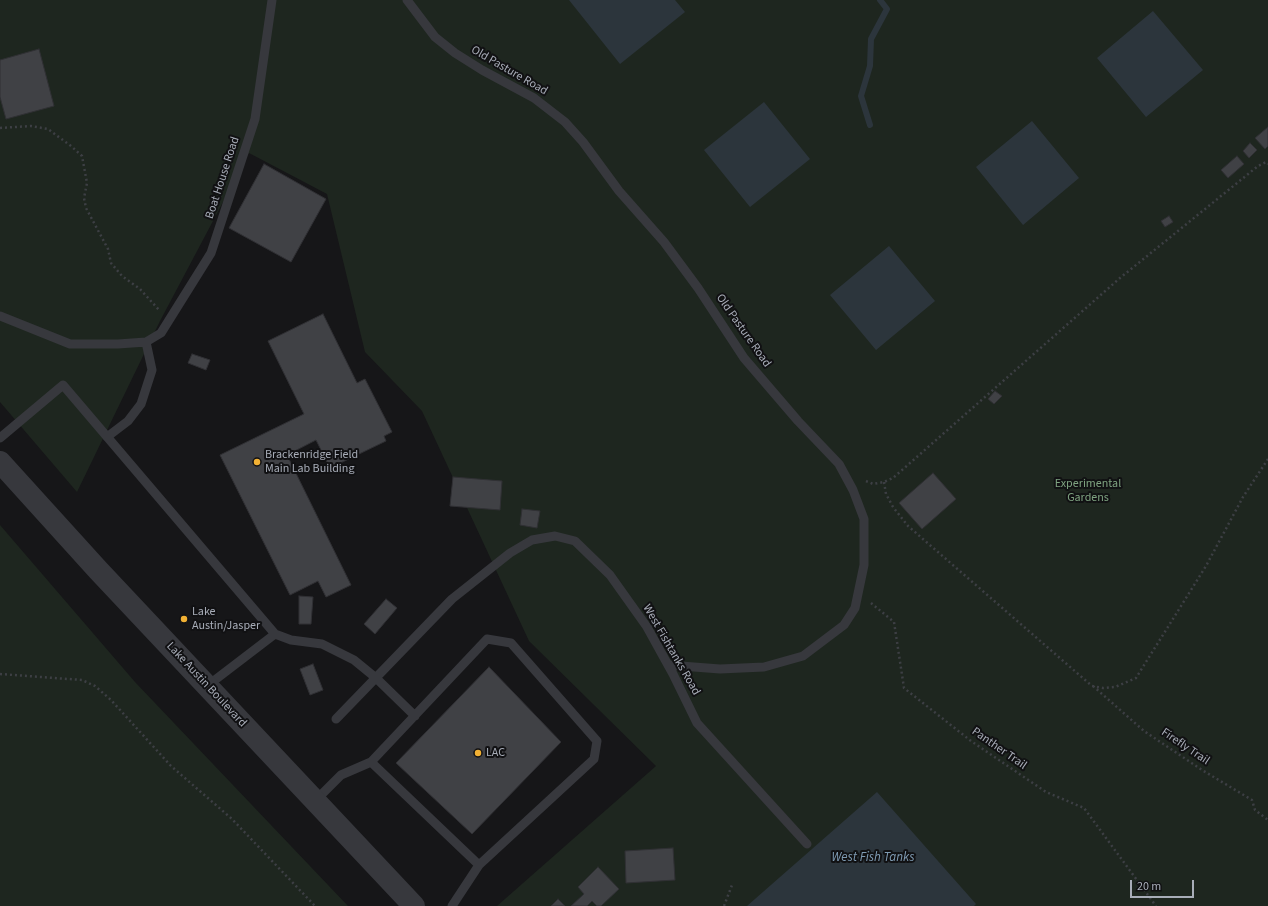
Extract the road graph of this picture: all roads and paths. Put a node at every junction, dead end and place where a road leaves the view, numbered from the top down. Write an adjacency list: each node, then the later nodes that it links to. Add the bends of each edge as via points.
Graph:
1 (272, 0): 6 (lane, Boat House Road, via 255,119 211,253)
2 (407, 0): 12 (lane, Old Pasture Road, via 435,36 455,53 534,98 565,122 619,191 664,242 744,358)
3 (0, 128): 6 (path, via 31,126 48,129 82,156 87,183 84,198 86,208 108,249 111,263 122,276 140,289)
4 (1268, 164): 13 (path, via 1266,162 1258,166 1120,278 893,478)
5 (0, 316): 7 (lane, via 70,344)
6 (168, 320): 7 (lane, Boat House Road, via 161,333)
7 (146, 342): 8 (lane, via 152,370 140,404 128,421)
8 (107, 437): 9 (lane, via 63,385); 15 (lane)
9 (0, 438)
10 (1268, 459): 20 (path, via 1243,497 1206,566 1136,678 1115,687)
11 (0, 462): 19 (street, Lake Austin Boulevard)
12 (839, 464): 13 (path, via 873,484); 14 (lane, Old Pasture Road, via 864,519 864,565)
13 (884, 482): 20 (path, Firefly Trail, via 886,494 893,507 908,526)
14 (858, 593): 16 (lane, Old Pasture Road, via 854,608 844,625 803,656 764,667 720,669); 33 (path, Panther Trail, via 894,622 904,688 971,741 1046,792 1084,808)
15 (275, 634): 18 (lane, via 291,640 322,644 354,660); 19 (lane)
16 (668, 665): 18 (lane, West Fishtanks Road, via 647,627 610,575 575,541 555,536 532,540 510,553 452,599); 26 (lane, West Fishtanks Road, via 698,723)
17 (0, 674): 29 (path, via 82,680 96,686 171,766 232,820)
18 (376, 678): 21 (lane); 22 (lane, West Fishtanks Road)
19 (207, 686): 24 (street, Lake Austin Boulevard)
20 (1092, 686): 25 (path, Firefly Trail, via 1144,730 1202,770 1252,800 1255,810)
21 (415, 716): 23 (lane); 27 (lane, via 487,639 511,643 597,741 594,759)
22 (336, 719)
23 (371, 762): 24 (lane, via 341,775); 27 (lane)
24 (315, 801): 30 (street, Lake Austin Boulevard)
25 (1268, 820)
26 (807, 844)
27 (479, 865): 31 (lane)
28 (732, 885): 32 (path)
29 (315, 906)
30 (414, 906)
31 (452, 906)
32 (724, 906)
33 (1156, 906)

